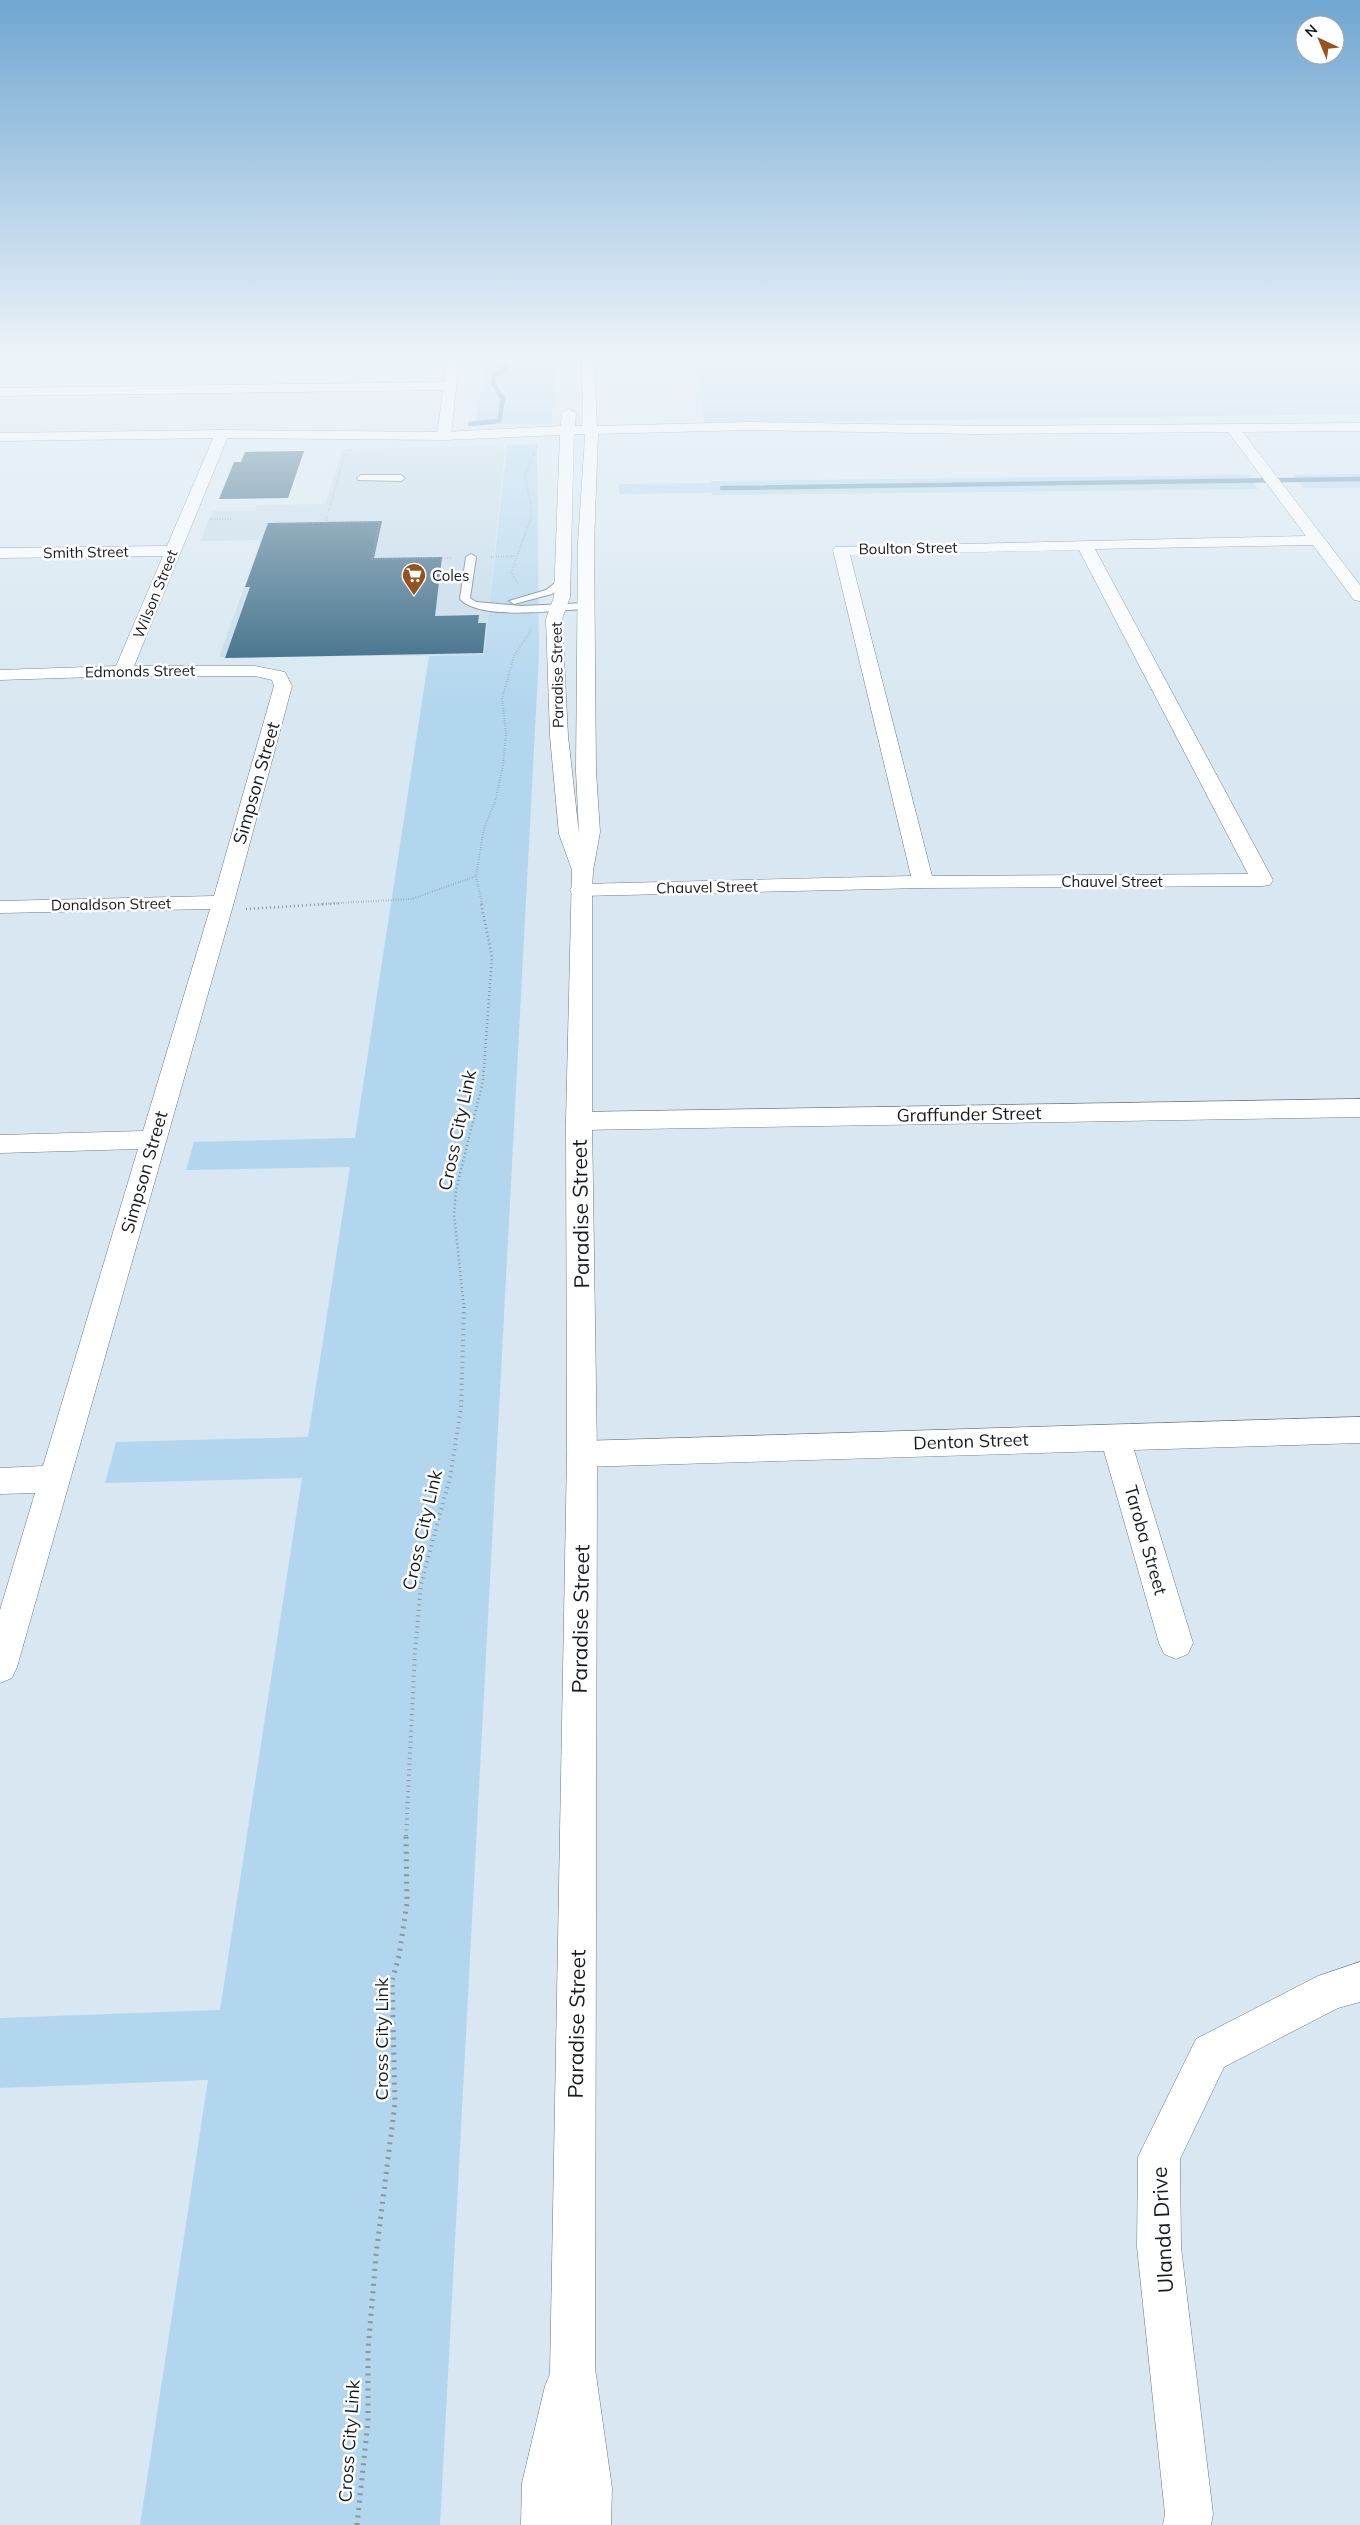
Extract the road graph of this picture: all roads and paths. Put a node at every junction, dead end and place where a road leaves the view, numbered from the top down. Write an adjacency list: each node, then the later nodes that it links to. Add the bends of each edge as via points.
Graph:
1 (204, 477): 17 (street, Wilson Street)
2 (338, 477): 9 (path)
3 (526, 477): 19 (path, via 532,508 526,538)
4 (567, 477): 23 (street, Paradise Street)
5 (589, 477): 28 (street, Paradise Street)
6 (1270, 477): 15 (street)
7 (361, 478): 8 (lane)
8 (401, 478)
9 (329, 510)
10 (327, 517): 14 (path)
11 (208, 519): 12 (path)
12 (231, 519)
13 (277, 523): 14 (path)
14 (325, 523): 22 (path, via 378,522 372,559)
15 (1317, 540): 16 (street, Boulton Street); 25 (street)
16 (1084, 544): 35 (street, Boulton Street, via 841,550); 35 (street, Chauvel Street, via 1262,880)
17 (172, 551): 18 (street, Smith Street); 30 (street, Wilson Street)
18 (0, 553)
19 (516, 556): 21 (path); 24 (path, via 511,573)
20 (471, 557): 26 (lane)
21 (491, 557)
22 (453, 558)
23 (563, 581): 26 (lane, via 549,592 508,602 478,602); 27 (street, Paradise Street)
24 (521, 585)
25 (1360, 596)
26 (466, 597): 27 (lane, via 468,604 485,608)
27 (559, 606): 28 (lane); 34 (street, Paradise Street, via 554,619 559,736 569,834)
28 (586, 606): 34 (street, Paradise Street, via 586,771 590,832)
29 (533, 625): 33 (path, Cross City Link, via 514,656 506,677 502,699 506,732 503,766 495,802 484,828)
30 (123, 671): 31 (street, Edmonds Street, via 255,671); 32 (street, Edmonds Street)
31 (279, 676): 36 (street, Simpson Street, via 283,686 281,698)
32 (1, 677)
33 (476, 876): 36 (path, via 412,899 247,910); 51 (path, Cross City Link, via 492,958 483,1081 456,1190 454,1214 464,1306 462,1408 450,1477 421,1584 416,1632 405,1853 407,1903 392,1980 395,2103 374,2274 368,2350 368,2421)
34 (581, 880): 35 (street, Chauvel Street); 39 (street, Paradise Street)
35 (924, 882)
36 (223, 902): 37 (street, Donaldson Street); 40 (street, Simpson Street)
37 (0, 907)
38 (1360, 1108): 39 (street, Graffunder Street)
39 (579, 1121): 44 (street, Paradise Street)
40 (153, 1140): 41 (street); 45 (street, Simpson Street)
41 (0, 1144)
42 (1360, 1430): 43 (street, Denton Street)
43 (1115, 1436): 44 (street, Denton Street); 47 (street, Taroba Street)
44 (582, 1454): 50 (street, Paradise Street)
45 (55, 1479): 46 (street); 48 (street, Simpson Street)
46 (0, 1481)
47 (1176, 1643)
48 (0, 1668)
49 (1360, 1982): 54 (street, Ulanda Drive, via 1332,1990 1210,2053 1159,2156 1159,2246 1189,2514)
50 (572, 2368): 52 (street, Paradise Street, via 546,2483); 53 (street, Paradise Street, via 588,2488)
51 (357, 2525)
52 (545, 2525)
53 (588, 2525)
54 (1187, 2525)

